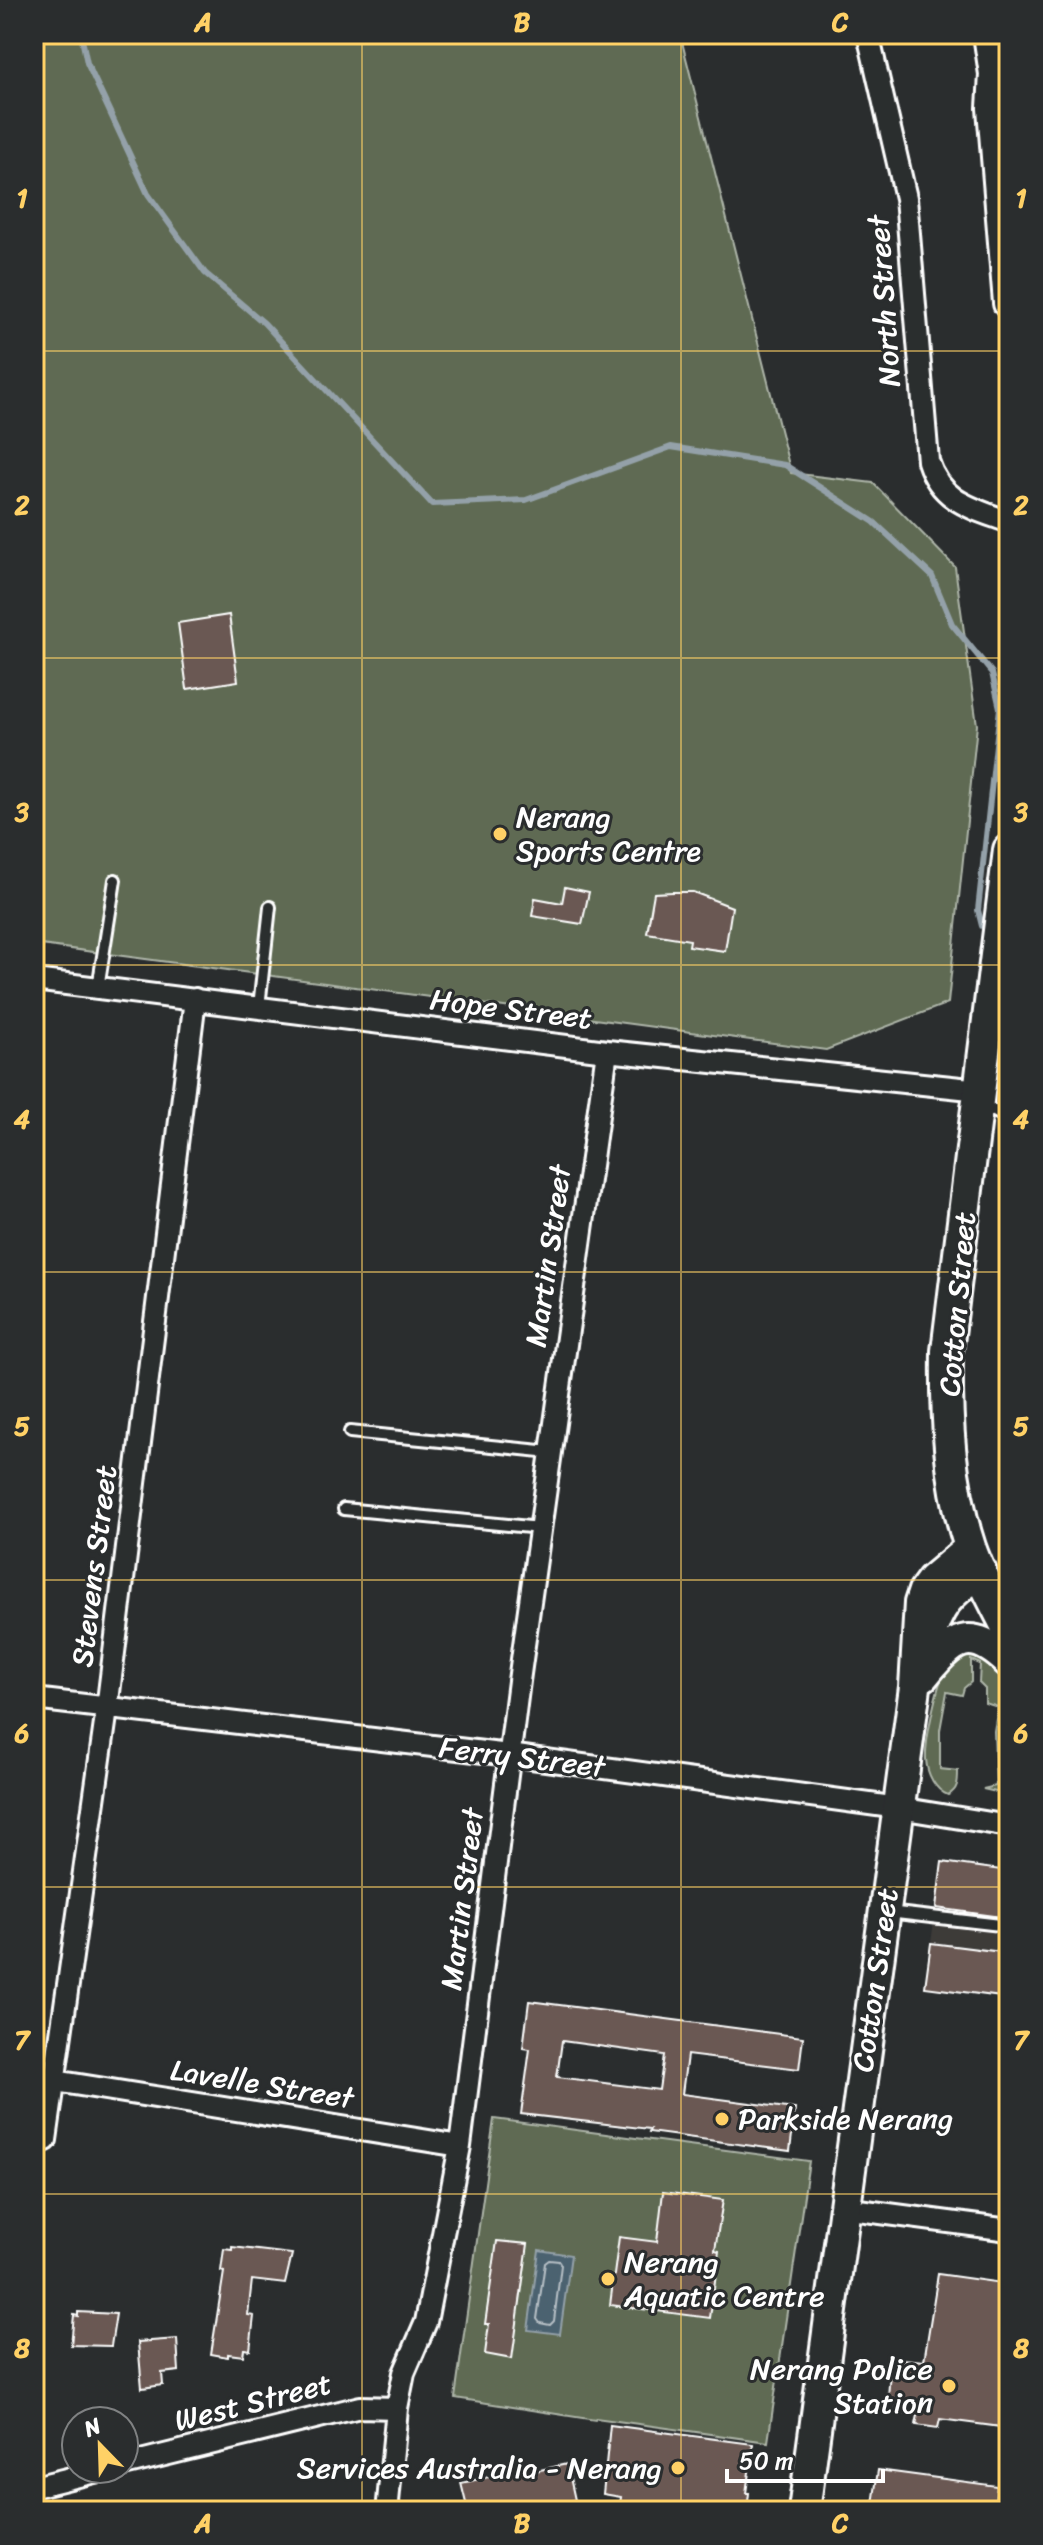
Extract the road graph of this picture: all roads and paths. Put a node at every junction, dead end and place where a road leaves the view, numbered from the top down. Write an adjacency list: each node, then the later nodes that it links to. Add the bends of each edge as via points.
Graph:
1 (868, 34): 7 (street, North Street, via 906,198 928,461 949,496)
2 (989, 34): 4 (street)
3 (1006, 34): 4 (street)
4 (994, 70): 5 (street); 6 (street)
5 (1009, 123)
6 (1009, 303)
7 (1009, 522)
8 (1009, 850): 16 (street, Cotton Street)
9 (115, 880): 12 (lane)
10 (270, 907): 14 (lane)
11 (34, 980): 12 (street, Hope Street)
12 (98, 988): 13 (street, Hope Street)
13 (195, 999): 14 (street, Hope Street); 27 (street, Stevens Street)
14 (259, 1007): 15 (street, Hope Street)
15 (607, 1051): 16 (street, Hope Street); 19 (street, Martin Street)
16 (979, 1096): 17 (lane); 22 (street, Cotton Street, via 947,1364 955,1492)
17 (1009, 1119)
18 (350, 1432): 19 (lane)
19 (551, 1452): 21 (street, Martin Street)
20 (344, 1509): 21 (lane)
21 (540, 1528): 28 (street, Martin Street)
22 (976, 1560): 23 (street); 25 (street, Cotton Street, via 932,1580 924,1591)
23 (1009, 1631)
24 (1009, 1662): 25 (street, via 982,1641 962,1641 947,1648)
25 (915, 1687): 29 (street, Cotton Street)
26 (34, 1699): 27 (street, Ferry Street)
27 (107, 1709): 28 (street, Ferry Street); 33 (street, Stevens Street)
28 (509, 1755): 29 (street, Ferry Street); 35 (street, Martin Street)
29 (899, 1808): 30 (street, Ferry Street); 31 (street, Cotton Street)
30 (1009, 1826)
31 (884, 1912): 32 (lane); 36 (street, Cotton Street)
32 (1009, 1926)
33 (55, 2081): 34 (street, Stevens Street); 35 (street, Lavelle Street)
34 (46, 2140)
35 (460, 2146): 38 (street, Martin Street, via 426,2322 404,2373)
36 (843, 2208): 37 (street); 43 (street, Cotton Street)
37 (1009, 2230)
38 (397, 2408): 39 (street, West Street, via 360,2407); 42 (street, Martin Street)
39 (140, 2461)
40 (60, 2481): 41 (street)
41 (34, 2487)
42 (390, 2511)
43 (804, 2511)

